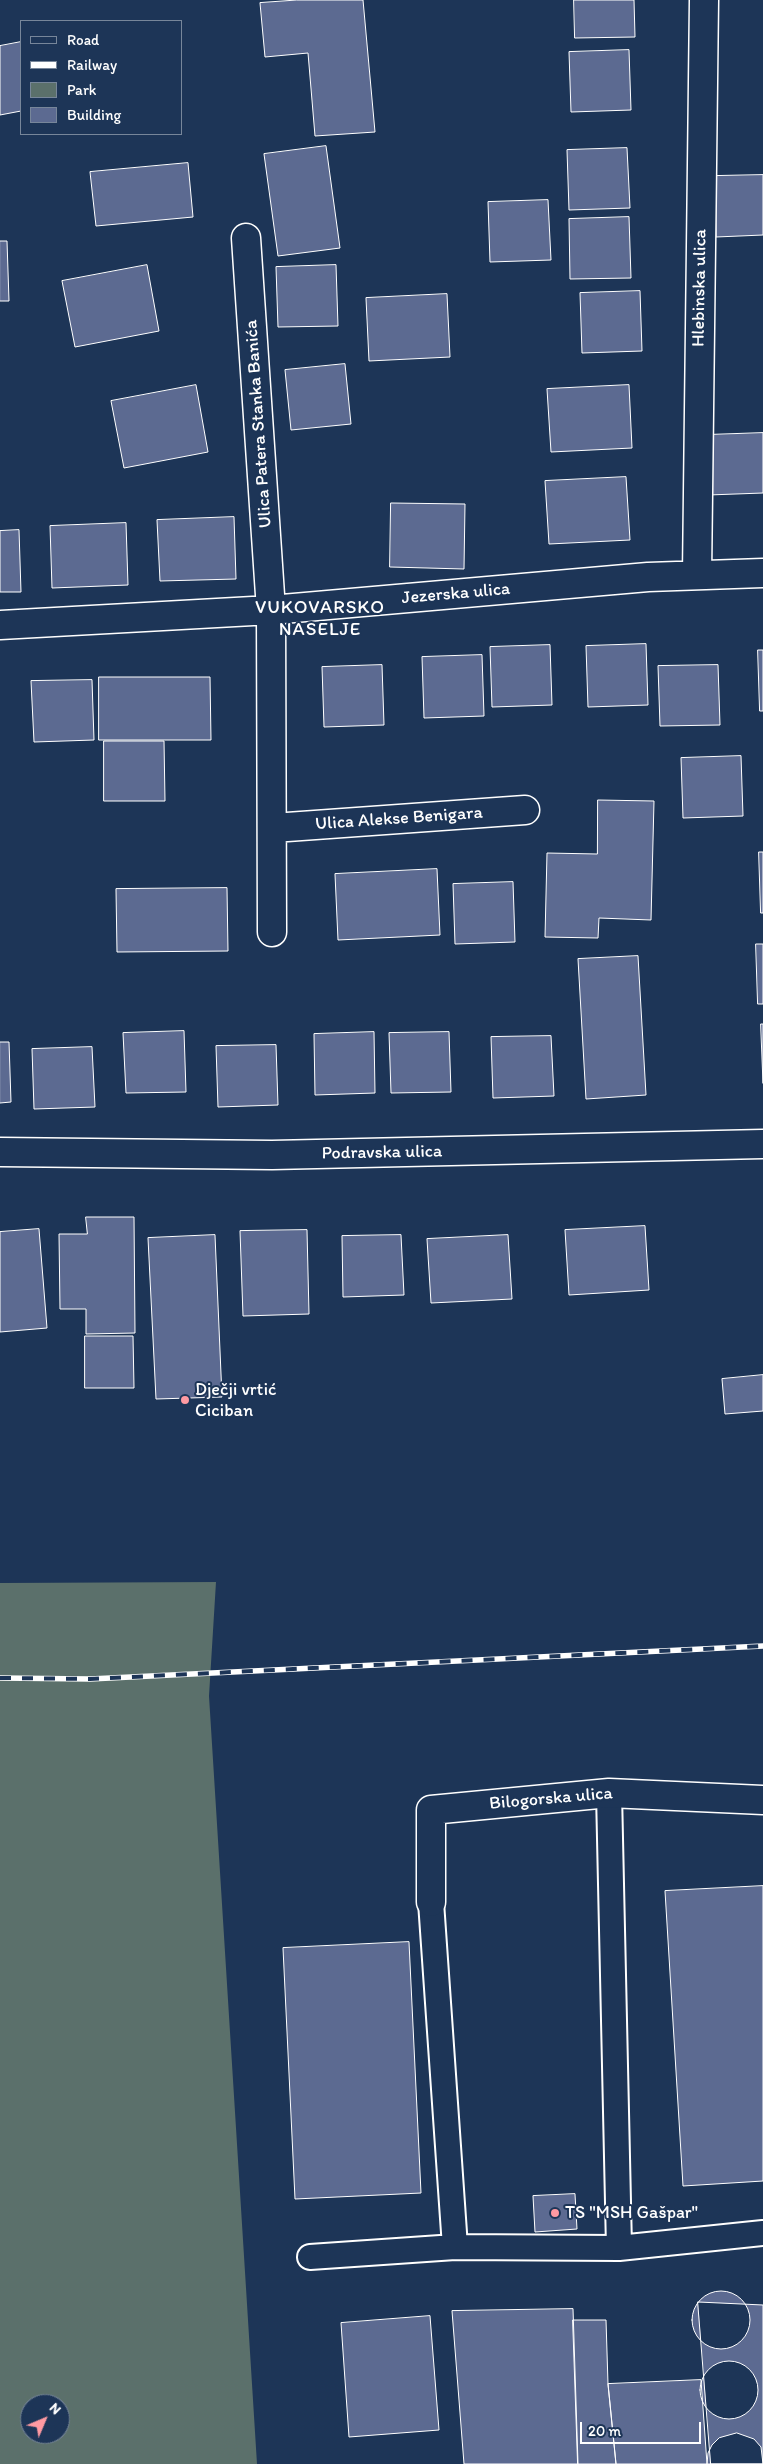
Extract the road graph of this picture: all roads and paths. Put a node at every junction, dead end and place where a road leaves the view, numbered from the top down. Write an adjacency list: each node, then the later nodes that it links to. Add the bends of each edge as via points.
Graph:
1 (704, 0): 4 (street, Hlebinska ulica)
2 (246, 238): 5 (street, Ulica Patera Stanka Banića)
3 (763, 573): 4 (street, Jezerska ulica)
4 (697, 575): 5 (street, Jezerska ulica)
5 (271, 610): 6 (street, Jezerska ulica); 8 (street)
6 (0, 625)
7 (525, 810): 8 (street, Ulica Alekse Benigara)
8 (272, 828): 9 (street)
9 (272, 932)
10 (763, 1144): 11 (street, Podravska ulica, via 272,1155)
11 (0, 1152)
12 (609, 1792): 13 (street, Bilogorska ulica); 14 (street, Bilogorska ulica, via 431,1810); 17 (lane)
13 (763, 1800)
14 (431, 1902): 16 (lane)
15 (763, 2234): 17 (lane)
16 (455, 2248): 17 (lane); 18 (lane)
17 (619, 2248)
18 (310, 2257)

